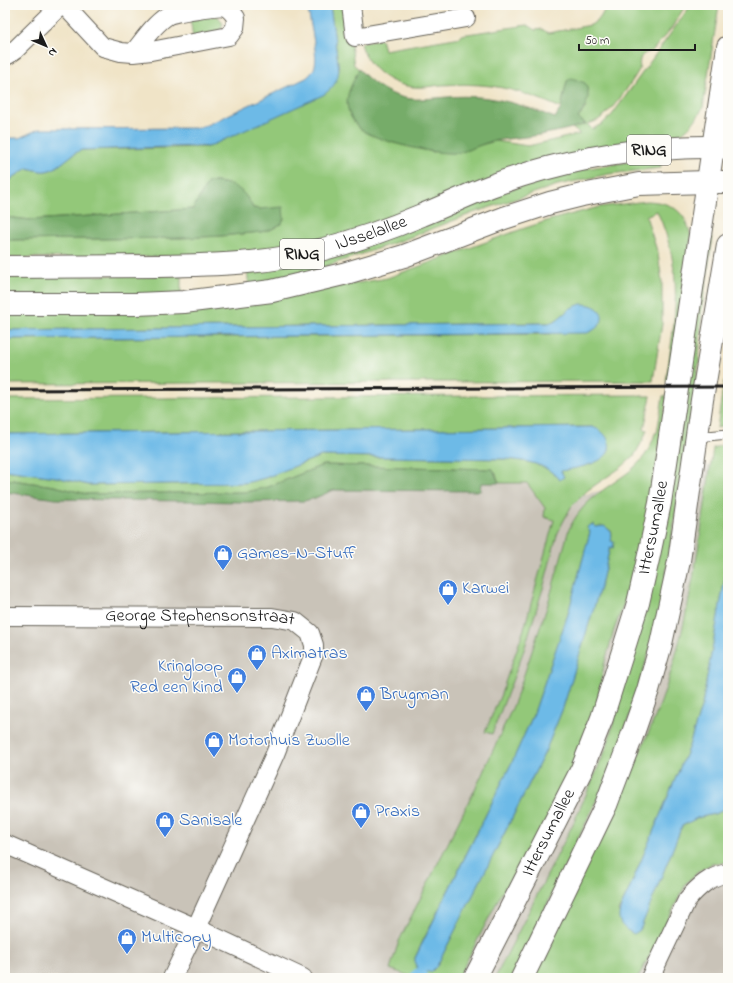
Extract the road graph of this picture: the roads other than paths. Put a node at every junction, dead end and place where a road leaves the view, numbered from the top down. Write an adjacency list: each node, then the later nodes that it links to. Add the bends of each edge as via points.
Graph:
1 (62, 5): 5 (street, via 103,47); 6 (street, via 15,50)
2 (351, 5): 3 (street, via 355,37)
3 (466, 18)
4 (728, 47): 7 (main road, Ittersumallee)
5 (133, 53): 5 (street, via 229,36 235,28 236,18 224,7 178,12 167,16 153,28)
6 (5, 55)
7 (721, 147): 8 (main road, Ittersumallee); 10 (main road, IJsselallee / RING, via 644,150 549,168 460,198 424,215 360,239 268,260 202,265)
8 (718, 182): 11 (main road, IJsselallee / RING, via 639,184 582,195 504,218 404,256 272,291 184,302); 20 (main road, Ittersumallee, via 660,503 638,603 602,718 582,769)
9 (728, 245): 13 (main road, Ittersumallee)
10 (5, 267)
11 (5, 304)
12 (728, 434): 13 (lane)
13 (697, 437): 21 (main road, Ittersumallee, via 679,561 648,690 606,805)
14 (5, 616): 17 (street, George Stephensonstraat, via 272,617 295,620 310,633 314,654 275,754)
15 (5, 844): 17 (street)
16 (728, 874): 22 (street, via 712,878 687,900)
17 (196, 928): 18 (street, George Stephensonstraat); 19 (street)
18 (172, 978)
19 (303, 978)
20 (475, 978)
21 (522, 978)
22 (650, 978)

